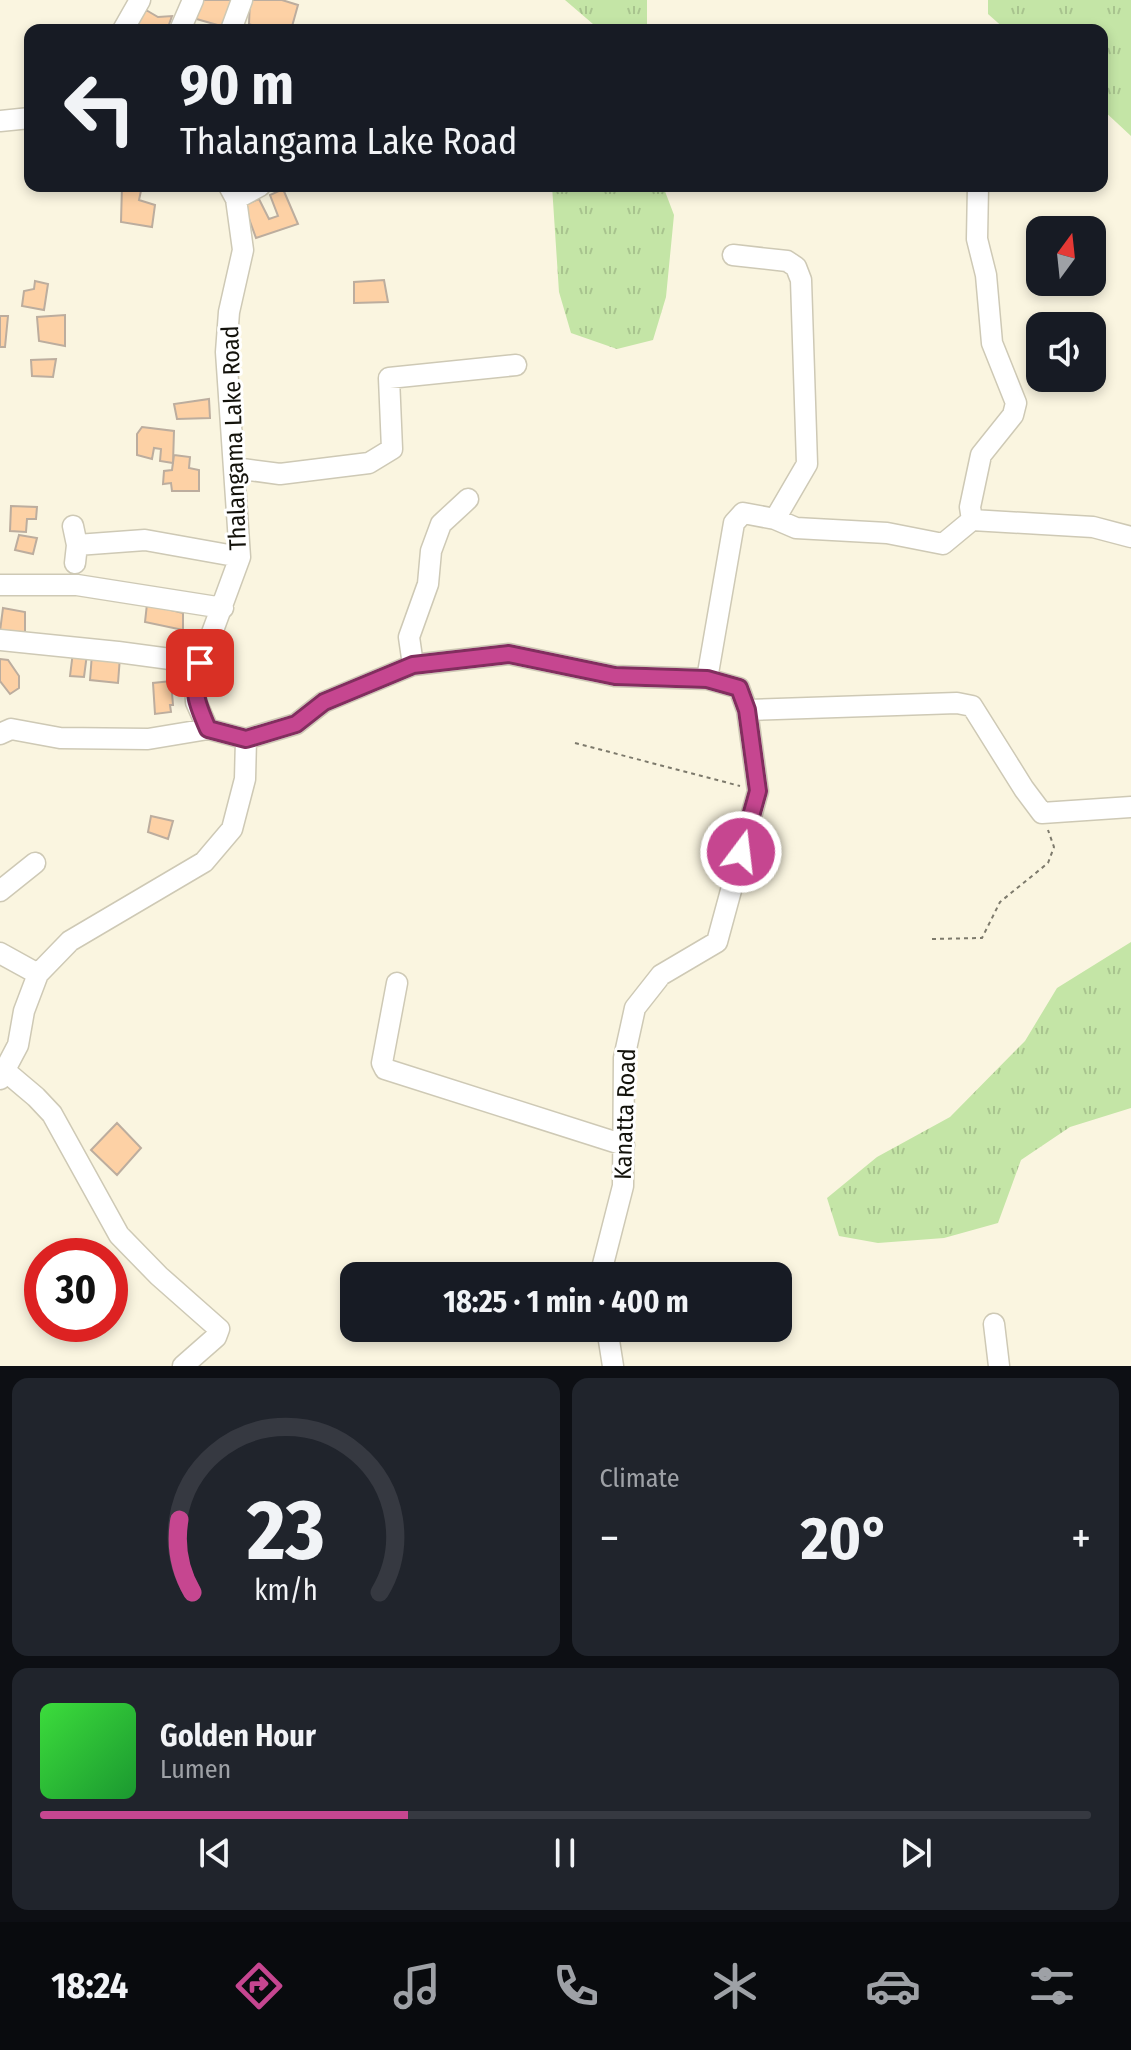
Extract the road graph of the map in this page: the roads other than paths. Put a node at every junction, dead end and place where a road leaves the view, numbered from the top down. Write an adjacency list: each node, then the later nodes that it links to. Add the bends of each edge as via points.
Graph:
1 (140, 0): 4 (street)
2 (193, 0): 5 (street)
3 (242, 0): 6 (street)
4 (126, 24)
5 (183, 24)
6 (233, 24)
7 (24, 119): 8 (street)
8 (0, 121)
9 (232, 192): 13 (street, Thalangama Lake Road, via 243,250 226,352)
10 (978, 192): 16 (street, via 977,239 992,343 1016,403 1013,415 981,455)
11 (733, 255): 15 (street, via 787,261 801,280 807,464)
12 (516, 365): 13 (street, via 389,378 392,449 369,463 280,474)
13 (235, 468): 19 (street, Thalangama Lake Road)
14 (468, 499): 24 (street, via 441,524 431,551 428,584 409,637)
15 (775, 519): 16 (street, via 796,528 887,533 943,544); 25 (street, via 743,513 734,523)
16 (972, 520): 17 (street, via 1093,527)
17 (1131, 537)
18 (75, 545): 19 (street, via 145,540)
19 (240, 557): 21 (street, Thalangama Lake Road)
20 (0, 585): 21 (street, via 77,585)
21 (223, 608): 23 (street, Thalangama Lake Road)
22 (0, 640): 23 (street)
23 (200, 663): 27 (street, Thalangama Lake Road, via 196,702)
24 (413, 665): 25 (street, via 509,654 615,676); 29 (street, via 324,702 296,724)
25 (707, 679): 26 (street, via 739,688)
26 (747, 710): 30 (street, via 972,706 1042,813); 37 (street, Kanatta Road, via 758,791 717,942 661,975 635,1008 624,1058)
27 (208, 729): 28 (street, via 148,739 60,738 11,729); 29 (street)
28 (0, 734)
29 (246, 739): 34 (street, via 245,779 232,829 204,862 70,941)
30 (1131, 807)
31 (35, 863): 32 (street)
32 (0, 891)
33 (0, 953): 34 (street)
34 (38, 974): 36 (street, via 18,1045)
35 (397, 983): 37 (street, via 385,1069)
36 (2, 1075): 41 (street, via 52,1114 119,1235 219,1329)
37 (624, 1145): 38 (street, Kanatta Road, via 623,1186)
38 (604, 1262)
39 (994, 1324): 43 (street)
40 (609, 1342): 42 (street)
41 (183, 1366)
42 (613, 1366)
43 (999, 1366)

